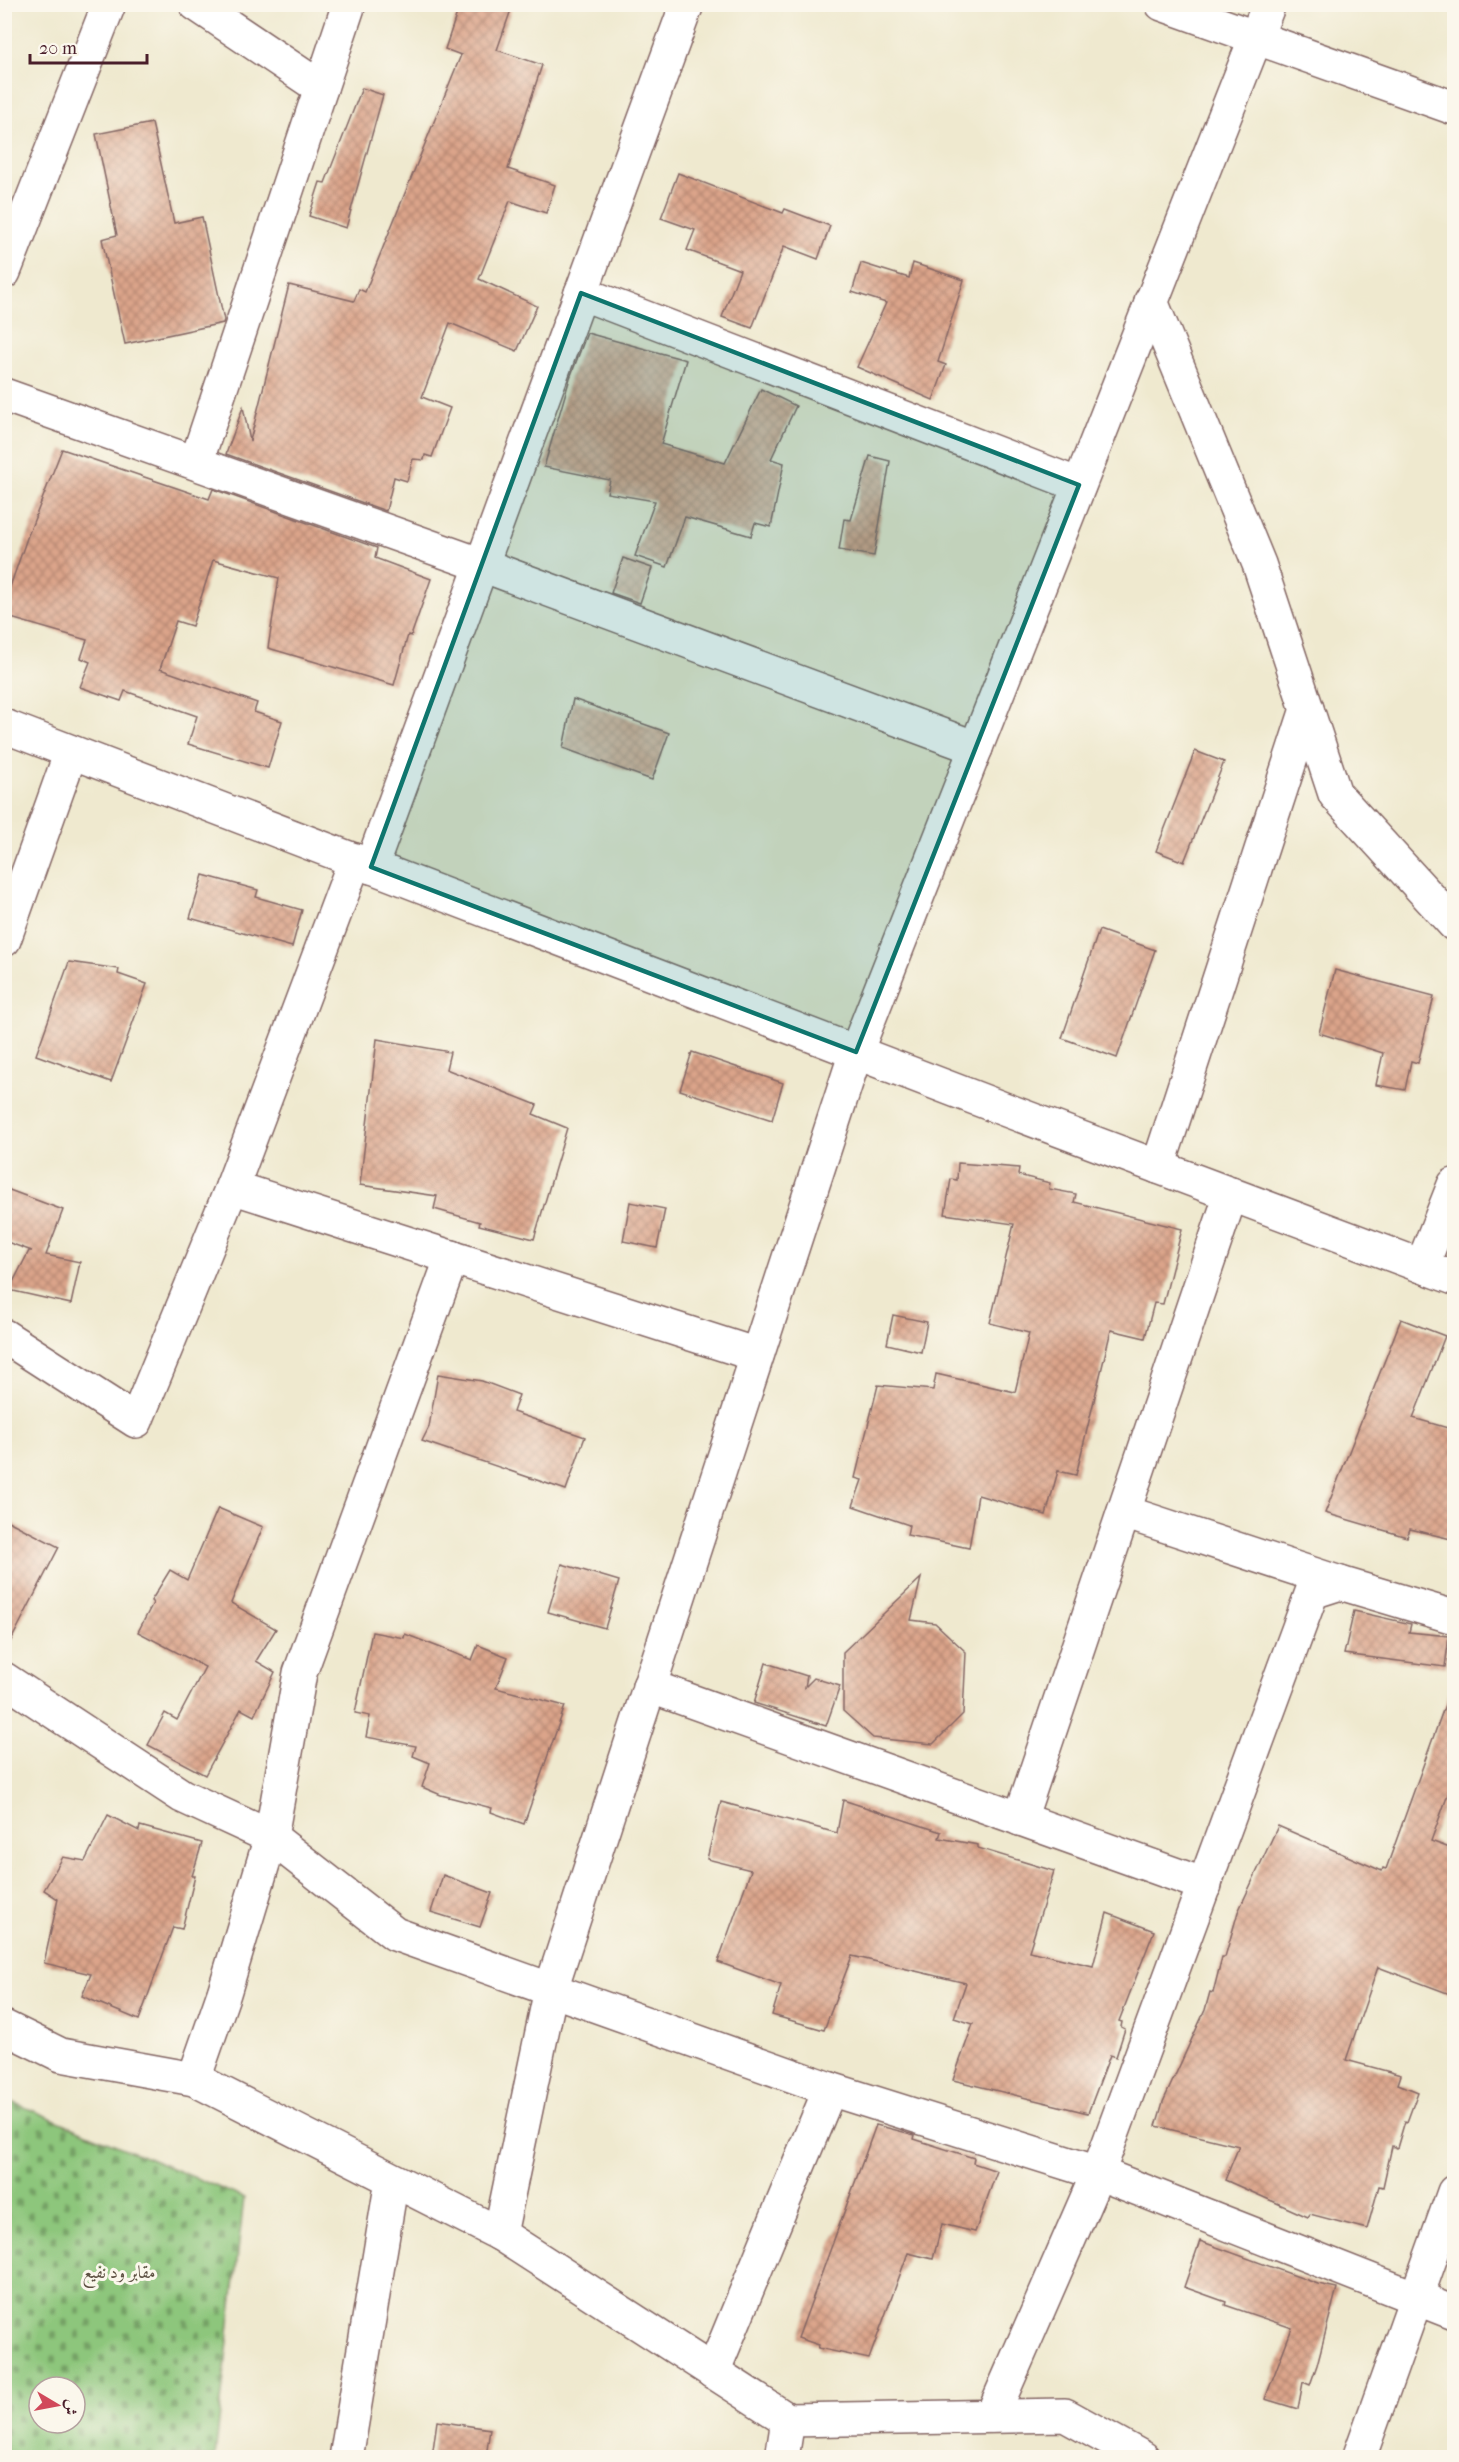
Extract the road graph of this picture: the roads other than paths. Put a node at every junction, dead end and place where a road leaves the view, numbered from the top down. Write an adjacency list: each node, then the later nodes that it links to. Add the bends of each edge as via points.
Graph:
1 (109, 4): 10 (street)
2 (196, 4): 8 (street)
3 (349, 4): 8 (street)
4 (687, 4): 11 (street)
5 (1161, 4): 7 (street)
6 (1269, 4): 7 (street)
7 (1256, 38): 9 (street); 12 (street)
8 (321, 88): 14 (street)
9 (1455, 108)
10 (4, 272)
11 (581, 293): 15 (street); 16 (street)
12 (1152, 302): 15 (street); 17 (street, via 1259,564)
13 (4, 395): 14 (street)
14 (196, 463): 16 (street)
15 (1079, 484): 19 (street)
16 (482, 565): 19 (street); 21 (street)
17 (1307, 709): 22 (street, via 1335,794); 25 (street)
18 (4, 726): 20 (street)
19 (976, 748): 24 (street)
20 (71, 752): 21 (street); 23 (street)
21 (363, 863): 24 (street); 27 (street)
22 (1455, 924)
23 (4, 940)
24 (856, 1052): 25 (street); 33 (street)
25 (1158, 1167): 28 (street)
26 (1455, 1185): 30 (street)
27 (232, 1187): 29 (street); 32 (street, via 136,1421)
28 (1231, 1194): 30 (street); 34 (street)
29 (452, 1257): 33 (street); 40 (street, via 300,1673)
30 (1422, 1266): 31 (street)
31 (1455, 1278)
32 (4, 1336)
33 (757, 1355): 38 (street)
34 (1124, 1512): 35 (street); 39 (street)
35 (1340, 1583): 36 (street); 41 (street, via 1312,1592)
36 (1455, 1617)
37 (4, 1679): 40 (street, via 182,1796)
38 (650, 1686): 39 (street); 42 (street)
39 (1020, 1819): 41 (street)
40 (270, 1837): 42 (street, via 395,1934); 44 (street)
41 (1205, 1885): 46 (street)
42 (551, 1989): 45 (street); 49 (street)
43 (4, 2026): 44 (street, via 61,2055)
44 (194, 2079): 47 (street)
45 (830, 2089): 46 (street); 52 (street)
46 (1098, 2174): 50 (street); 53 (street)
47 (392, 2180): 49 (street); 55 (street)
48 (1455, 2192): 50 (street)
49 (500, 2234): 52 (street)
50 (1417, 2300): 51 (street); 58 (street)
51 (1455, 2313)
52 (713, 2372): 54 (street)
53 (992, 2416): 54 (street); 57 (street, via 1065,2415)
54 (788, 2420): 56 (street)
55 (346, 2457)
56 (782, 2457)
57 (1143, 2457)
58 (1359, 2457)

